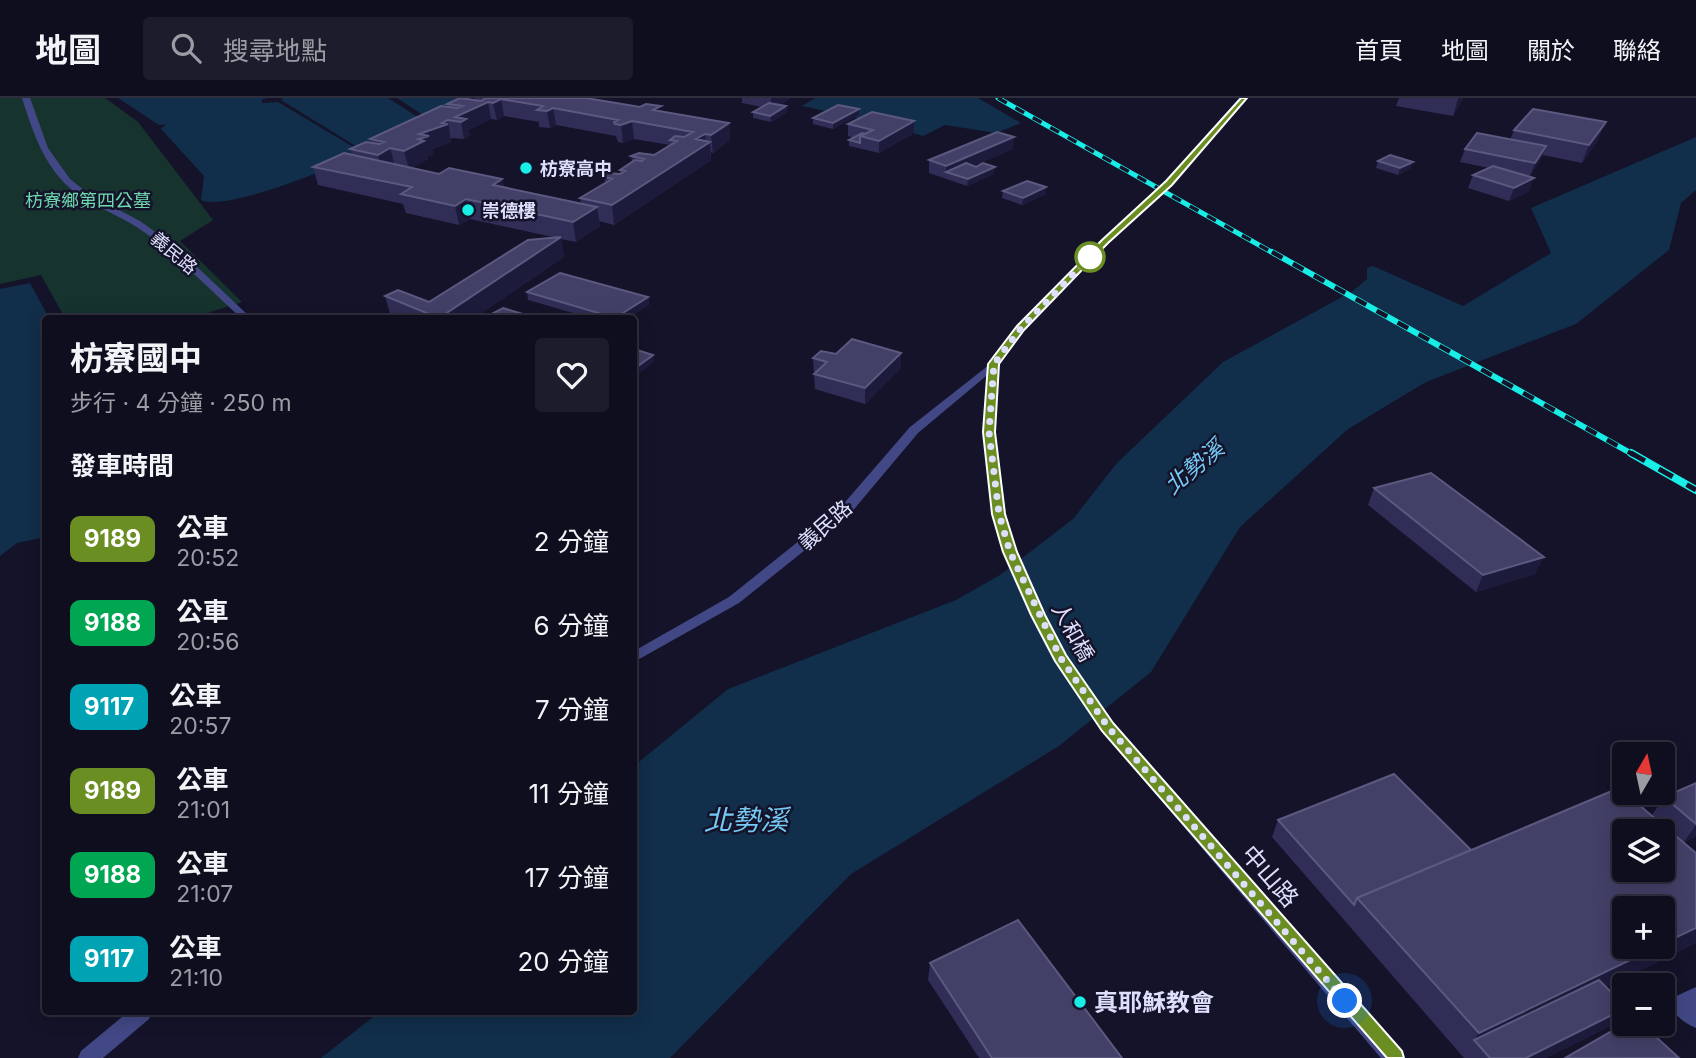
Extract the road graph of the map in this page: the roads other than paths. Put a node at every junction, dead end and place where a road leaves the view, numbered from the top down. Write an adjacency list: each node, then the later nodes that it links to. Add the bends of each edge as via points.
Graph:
1 (26, 98): 3 (street, 義民路, via 36,134 52,165 76,189 152,233)
2 (1244, 98): 4 (street, via 1169,183 1021,328)
3 (243, 315)
4 (994, 364): 5 (street, 義民路, via 914,430 845,511 734,600); 6 (street, 人和橋, via 989,432 999,514 1010,552 1060,657)
5 (637, 655)
6 (1108, 727): 11 (street, 中山路)
7 (1687, 1000): 9 (street)
8 (138, 1015): 10 (street)
9 (1696, 1019)
10 (88, 1058)
11 (1394, 1058)

